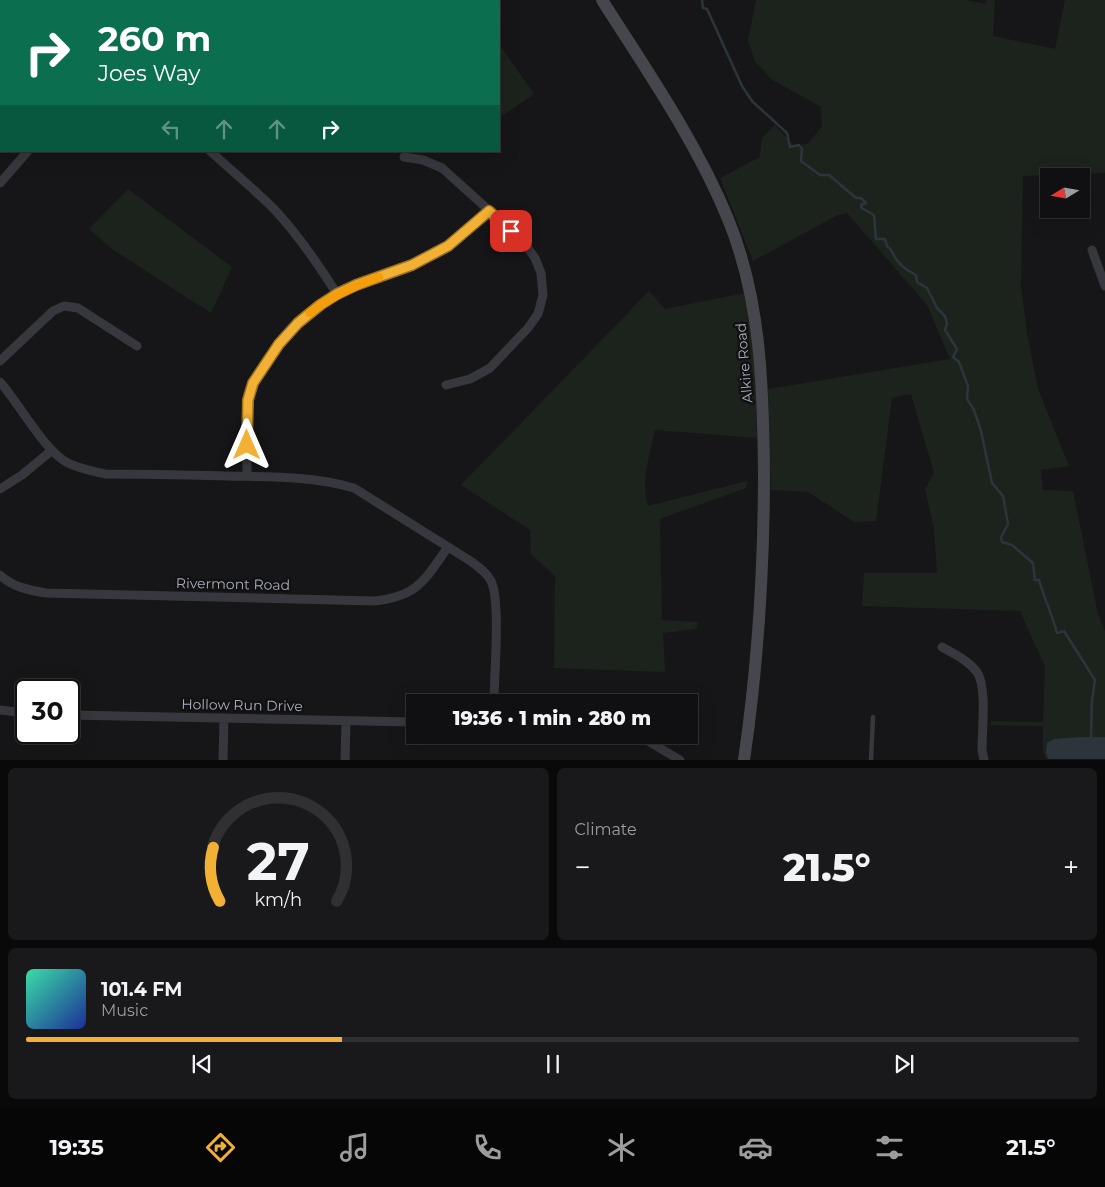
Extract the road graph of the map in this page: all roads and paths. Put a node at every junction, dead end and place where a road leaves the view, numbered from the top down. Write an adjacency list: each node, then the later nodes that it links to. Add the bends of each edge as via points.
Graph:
1 (602, 0): 32 (main road, Alkire Road, via 707,172 734,236 753,308 763,412 763,560 756,668)
2 (27, 152): 5 (street)
3 (211, 152): 9 (street, via 273,208 299,238)
4 (404, 157): 6 (street, via 442,168)
5 (0, 183)
6 (489, 211): 9 (street, via 448,246 412,265); 13 (street, via 523,241 535,258 541,272 543,295 538,314 528,328 490,368 470,380)
7 (1092, 250): 8 (street)
8 (1105, 286)
9 (337, 294): 15 (street, via 298,323 279,344 253,383 247,415)
10 (137, 346): 11 (street, via 78,308 64,306 53,311)
11 (0, 361)
12 (0, 382): 14 (street)
13 (446, 385)
14 (51, 450): 15 (street, via 66,462 105,474); 16 (street)
15 (247, 476): 17 (street, via 313,479 354,488)
16 (0, 489)
17 (448, 547): 18 (street, Rivermont Road, via 422,582 409,593 374,601 46,593 25,590); 20 (street, via 483,570 491,580 496,612)
18 (0, 575)
19 (942, 647): 34 (street, via 968,662 979,674 983,690)
20 (494, 694)
21 (0, 710): 22 (street)
22 (15, 712)
23 (80, 714): 25 (street, Hollow Run Drive)
24 (873, 717): 33 (lane)
25 (224, 718): 26 (street, Hollow Run Drive); 29 (street)
26 (346, 721): 27 (street, Hollow Run Drive); 30 (street)
27 (406, 722)
28 (653, 744): 31 (street)
29 (223, 760)
30 (345, 760)
31 (680, 760)
32 (744, 760)
33 (871, 760)
34 (984, 760)

